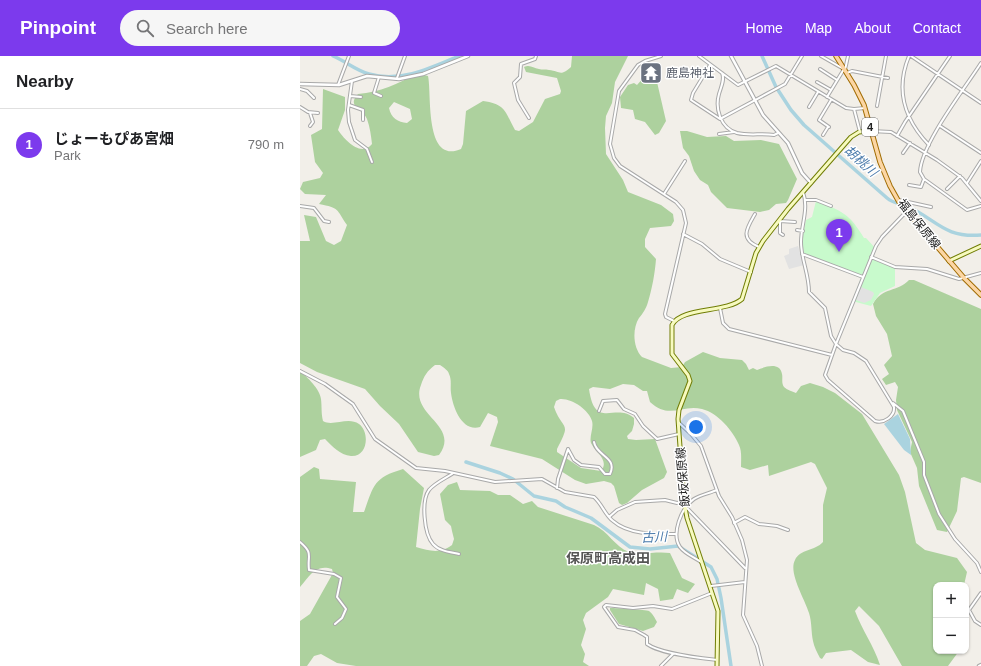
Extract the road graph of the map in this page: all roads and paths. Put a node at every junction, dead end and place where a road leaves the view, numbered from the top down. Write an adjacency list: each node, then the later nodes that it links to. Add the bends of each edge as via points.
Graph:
1 (349, 56): 31 (street)
2 (405, 56): 25 (street)
3 (468, 56): 25 (street, via 426,73)
4 (536, 56): 53 (street, via 535,60 521,64 520,77 514,83 518,100)
5 (661, 56): 80 (street, via 638,65 620,89 610,144 614,158 620,166)
6 (699, 56): 16 (street)
7 (731, 56): 28 (street)
8 (802, 56): 20 (street)
9 (822, 56): 18 (street)
10 (836, 56): 18 (main road, 福島保原線 / 4)
11 (848, 56): 18 (street)
12 (886, 56): 23 (street)
13 (950, 56): 19 (street)
14 (912, 57): 19 (street); 52 (street, via 901,86)
15 (981, 63): 34 (street)
16 (710, 65): 21 (street); 54 (street, via 693,93 692,100)
17 (820, 69): 26 (street)
18 (845, 70): 23 (street); 26 (street); 48 (main road, 福島保原線 / 4)
19 (938, 74): 34 (street); 52 (street)
20 (791, 75): 28 (street, via 775,66); 35 (street); 41 (street, via 785,84)
21 (725, 76): 28 (street, via 737,84); 54 (street, via 717,101)
22 (379, 77): 25 (street); 27 (street, via 365,77); 37 (street, via 374,93)
23 (882, 77): 24 (street); 45 (street)
24 (888, 78)
25 (396, 80)
26 (837, 80): 33 (street)
27 (352, 81): 31 (street); 36 (street)
28 (745, 82): 41 (street)
29 (817, 82): 33 (street)
30 (300, 84): 31 (street); 32 (street)
31 (337, 85)
32 (300, 90): 40 (street, via 307,91)
33 (831, 90): 39 (street)
34 (963, 91): 43 (street); 57 (street)
35 (818, 92): 39 (street); 47 (street)
36 (350, 96): 38 (street); 44 (street)
37 (381, 96)
38 (362, 97)
39 (827, 97): 42 (street)
40 (314, 98)
41 (755, 100): 54 (street); 61 (street, via 763,115)
42 (831, 100): 49 (street); 63 (street, via 819,120 829,127)
43 (981, 103)
44 (349, 105): 55 (street, via 363,110); 72 (street, via 349,122 355,140 366,148)
45 (877, 106)
46 (300, 107): 50 (street)
47 (809, 107)
48 (865, 108): 49 (street); 58 (main road, 福島保原線 / 4)
49 (854, 109): 60 (street)
50 (310, 113): 51 (street); 56 (street, via 313,122)
51 (318, 113)
52 (909, 115): 64 (street); 66 (street, via 919,135)
53 (529, 118)
54 (720, 119): 59 (street)
55 (363, 120)
56 (310, 126)
57 (940, 126): 66 (street); 68 (street)
58 (871, 131): 60 (main road); 64 (street, via 888,131); 82 (main road, 福島保原線 / 4, via 885,176)
59 (734, 132): 61 (street, via 774,135); 62 (street)
60 (860, 132): 75 (main road, via 851,137)
61 (778, 133): 75 (street, via 788,143 802,173)
62 (719, 134)
63 (823, 135)
64 (897, 136): 65 (street)
65 (910, 143): 67 (street); 69 (street)
66 (929, 145): 67 (street)
67 (925, 152): 73 (street); 74 (street, via 920,170)
68 (981, 152)
69 (903, 153)
70 (686, 161): 80 (street)
71 (981, 161): 76 (street)
72 (372, 162)
73 (960, 176): 76 (street); 78 (street)
74 (924, 179): 77 (street, via 921,187); 86 (street, via 967,210)
75 (811, 183): 79 (main road)
76 (967, 183): 83 (street)
77 (909, 184)
78 (947, 189)
79 (803, 191): 81 (street); 90 (main road)
80 (664, 194): 95 (street, via 683,210 686,219)
81 (805, 200): 85 (street, via 816,200); 94 (street, via 806,216)
82 (898, 201): 87 (street); 88 (main road, 福島保原線 / 4)
83 (981, 201)
84 (300, 206): 91 (street, via 314,208 324,221)
85 (830, 206)
86 (981, 206)
87 (931, 207)
88 (906, 212): 100 (street, via 880,240); 101 (main road, 福島保原線 / 4)
89 (755, 214): 98 (street, via 746,235 750,243)
90 (780, 220): 92 (street); 96 (street, via 780,233); 98 (main road)
91 (329, 222)
92 (795, 222)
93 (797, 230): 94 (street)
94 (802, 231): 99 (street)
95 (684, 234): 102 (street, via 702,244 720,259); 108 (street, via 665,314)
96 (783, 235)
97 (981, 246): 101 (main road)
98 (759, 247): 102 (main road)
99 (802, 254): 104 (street); 109 (street, via 809,280 809,292 825,308 831,336)
100 (871, 257): 104 (street); 105 (street, via 895,267 927,269)
101 (949, 261): 105 (main road, 福島保原線 / 4)
102 (751, 272): 107 (main road, via 742,299)
103 (981, 272): 105 (street)
104 (863, 277): 109 (street)
105 (964, 278): 106 (main road, 福島保原線 / 4)
106 (981, 295)
107 (720, 308): 108 (main road); 110 (street, via 723,324 729,329)
108 (674, 321): 114 (main road, 飯坂保原線, via 671,329 672,354 688,375 690,383 679,410)
109 (836, 344): 110 (street); 112 (street, via 866,361)
110 (832, 355): 112 (street, via 825,374 827,379 875,421 882,422 892,414 895,408)
111 (300, 371): 117 (street, via 354,404 375,438 409,464 416,468)
112 (891, 402): 130 (street, via 903,411 924,462 924,475 939,514 955,539 977,563)
113 (599, 411): 115 (street, via 603,400 617,400 623,408 635,414 657,439)
114 (678, 422): 115 (main road, 飯坂保原線); 119 (street, via 701,446)
115 (679, 434): 120 (main road, 飯坂保原線)
116 (594, 442): 118 (street, via 597,450 610,460 610,474 605,474 599,466 580,465 568,449)
117 (453, 474): 118 (street, via 495,482 542,479); 127 (street, via 430,490 426,497 425,514 427,533 433,544 445,551)
118 (557, 488): 122 (street, via 574,495 594,497)
119 (717, 490): 121 (street, via 693,500); 123 (street)
120 (684, 502): 121 (main road, 飯坂保原線); 122 (street, via 635,502 617,510)
121 (686, 509): 125 (street); 128 (main road, 飯坂保原線); 129 (street)
122 (609, 517): 125 (street, via 614,523 637,531)
123 (734, 523): 124 (street, via 745,517 759,524); 129 (street, via 747,556)
124 (788, 530)
125 (675, 534): 128 (street, via 681,549)
126 (300, 542): 135 (street, via 311,556 309,570 334,574 341,578 337,597 346,609 342,618)
127 (459, 554)
128 (703, 562): 132 (main road, 飯坂保原線)
129 (745, 568): 131 (street)
130 (981, 572)
131 (745, 582): 132 (street); 141 (street, via 743,615 757,646)
132 (711, 586): 133 (main road, 飯坂保原線)
133 (713, 593): 137 (street, via 672,609 653,606 605,606 618,626 640,632 647,637 647,645); 138 (main road, 飯坂保原線, via 719,618)
134 (981, 593): 136 (street, via 969,610 975,622)
135 (334, 624)
136 (981, 625)
137 (674, 654): 138 (street); 139 (street)
138 (717, 660): 140 (main road, 飯坂保原線)
139 (661, 666)
140 (717, 666)
141 (762, 666)

